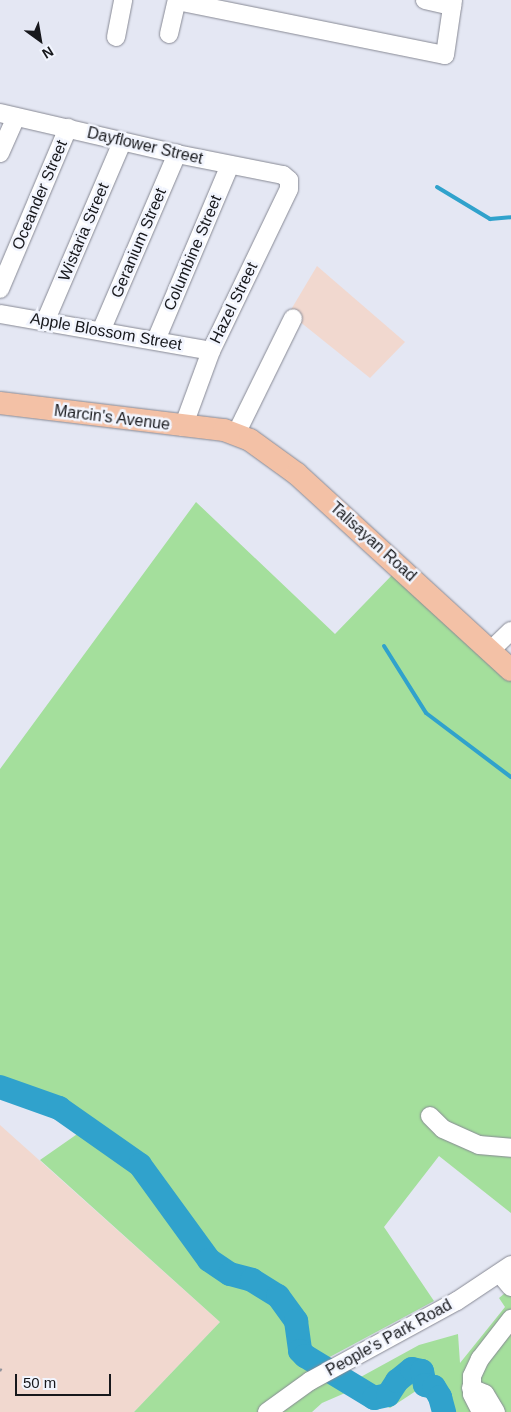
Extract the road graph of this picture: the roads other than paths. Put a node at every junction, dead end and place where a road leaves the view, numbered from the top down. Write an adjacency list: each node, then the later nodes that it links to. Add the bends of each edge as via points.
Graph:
1 (123, 0): 6 (street)
2 (425, 0): 4 (street)
3 (177, 1): 4 (street, via 445,56); 5 (street)
4 (453, 3)
5 (169, 34)
6 (116, 37)
7 (8, 115): 8 (street, Dayflower Street); 10 (street)
8 (68, 128): 9 (street, Dayflower Street); 14 (street, Oceander Street)
9 (122, 142): 11 (street, Dayflower Street); 17 (street, Wistaria Street)
10 (0, 153)
11 (177, 154): 12 (street, Dayflower Street); 18 (street, Geranium Street)
12 (230, 165): 13 (street, Dayflower Street, via 283,174); 19 (street, Columbine Street)
13 (289, 180): 20 (street, Hazel Street, via 289,189)
14 (0, 289)
15 (0, 314): 17 (street, Apple Blossom Street)
16 (293, 318): 23 (street)
17 (46, 322): 18 (street, Apple Blossom Street)
18 (101, 331): 19 (street, Apple Blossom Street)
19 (156, 340): 20 (street, Apple Blossom Street)
20 (211, 351): 22 (street, Hazel Street)
21 (0, 403): 22 (main road, Marcin's Avenue)
22 (184, 427): 23 (main road, Marcin's Avenue)
23 (230, 432): 25 (main road, Talisayan Road, via 265,448 297,474)
24 (511, 631): 25 (street)
25 (490, 651): 26 (main road, Talisayan Road)
26 (511, 670)
27 (430, 1116): 28 (street, via 443,1130 479,1145)
28 (511, 1148)
29 (507, 1275): 32 (street, People's Park Road, via 310,1381)
30 (511, 1319): 31 (street, via 477,1364)
31 (471, 1388): 33 (street); 34 (street, via 485,1394)
32 (267, 1412)
33 (481, 1412)
34 (496, 1412)

